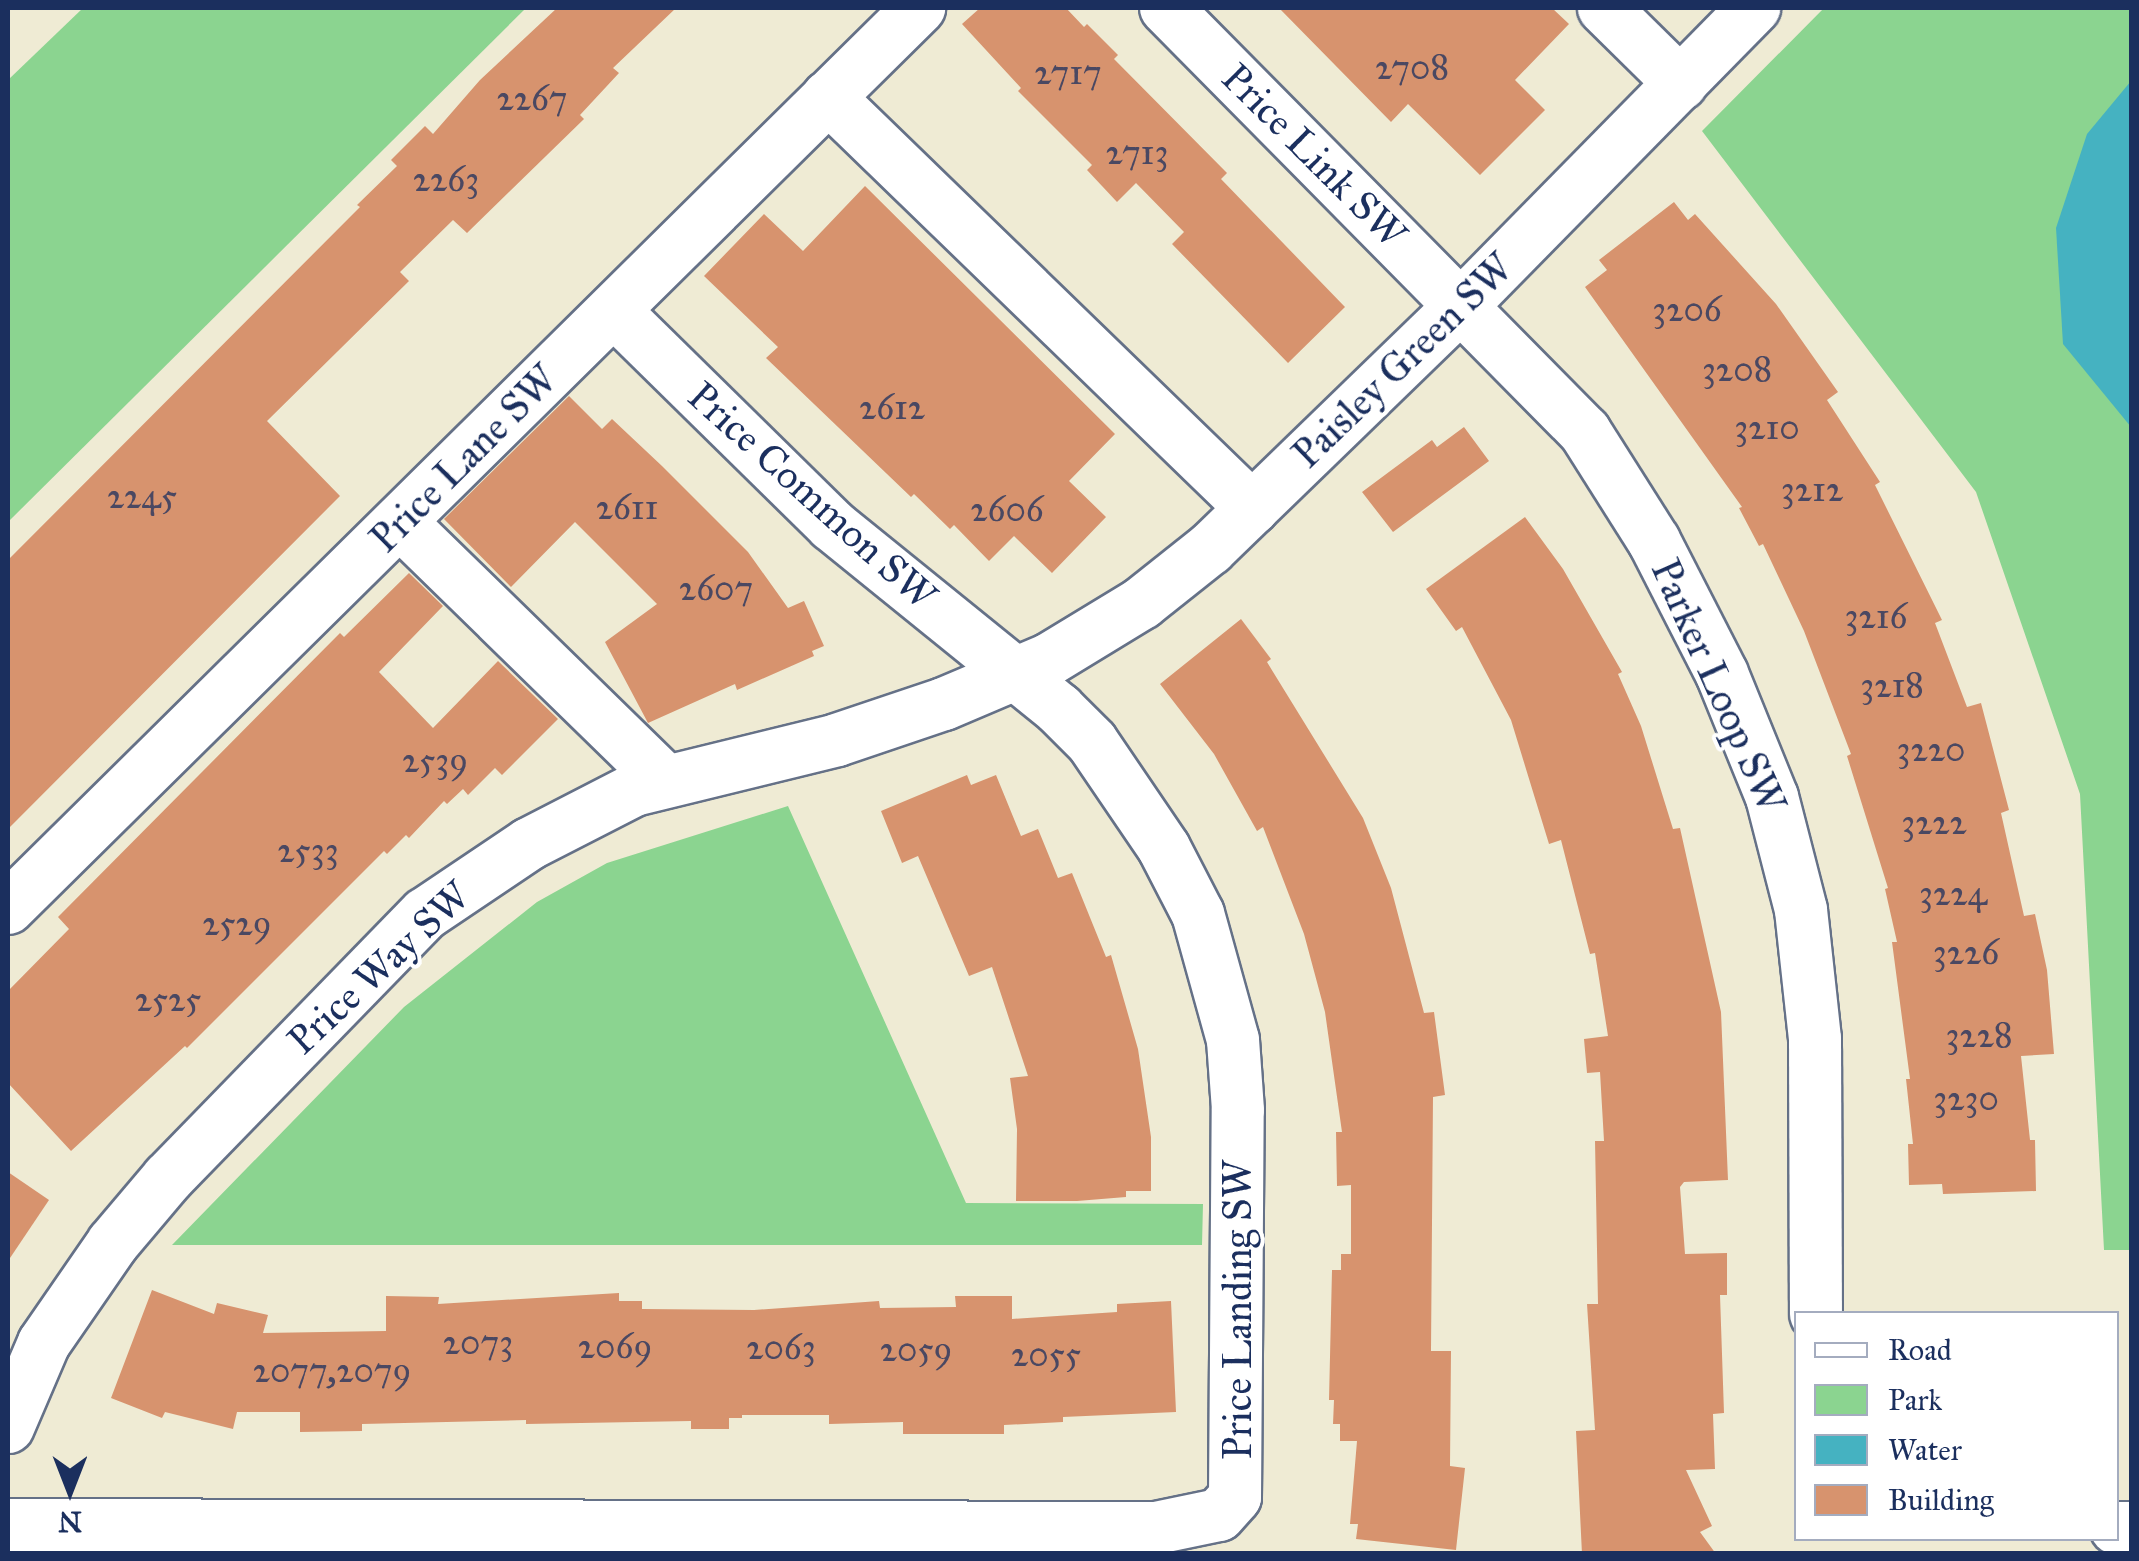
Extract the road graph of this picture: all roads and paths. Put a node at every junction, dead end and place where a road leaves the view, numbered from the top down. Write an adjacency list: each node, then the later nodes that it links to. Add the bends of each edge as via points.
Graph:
1 (919, 8): 6 (street, Price Lane SW)
2 (1166, 8): 7 (street, Price Link SW)
3 (1604, 8): 5 (street)
4 (1754, 8): 5 (street, Paisley Green SW)
5 (1680, 84): 7 (street, Paisley Green SW)
6 (828, 97): 8 (street, Price Lane SW); 9 (street)
7 (1462, 305): 9 (street, Paisley Green SW); 14 (street, Parker Loop SW, via 1585,432 1654,541 1722,674 1772,797 1801,910 1816,1039)
8 (614, 310): 10 (street, Price Lane SW); 11 (street, Price Common SW, via 832,525)
9 (1252, 508): 11 (street, Paisley Green SW, via 1142,603)
10 (400, 522): 12 (street); 13 (street, Price Lane SW)
11 (1019, 673): 12 (street, Price Way SW, via 837,740); 16 (street, Price Landing SW, via 1092,742 1164,848 1198,914 1219,979 1233,1040 1238,1110 1238,1469 1235,1497 1219,1515 1156,1528)
12 (666, 781): 15 (street, Price Way SW, via 618,798 472,878 379,956 112,1242 44,1342)
13 (8, 908)
14 (1816, 1311)
15 (8, 1427)
16 (8, 1525)

